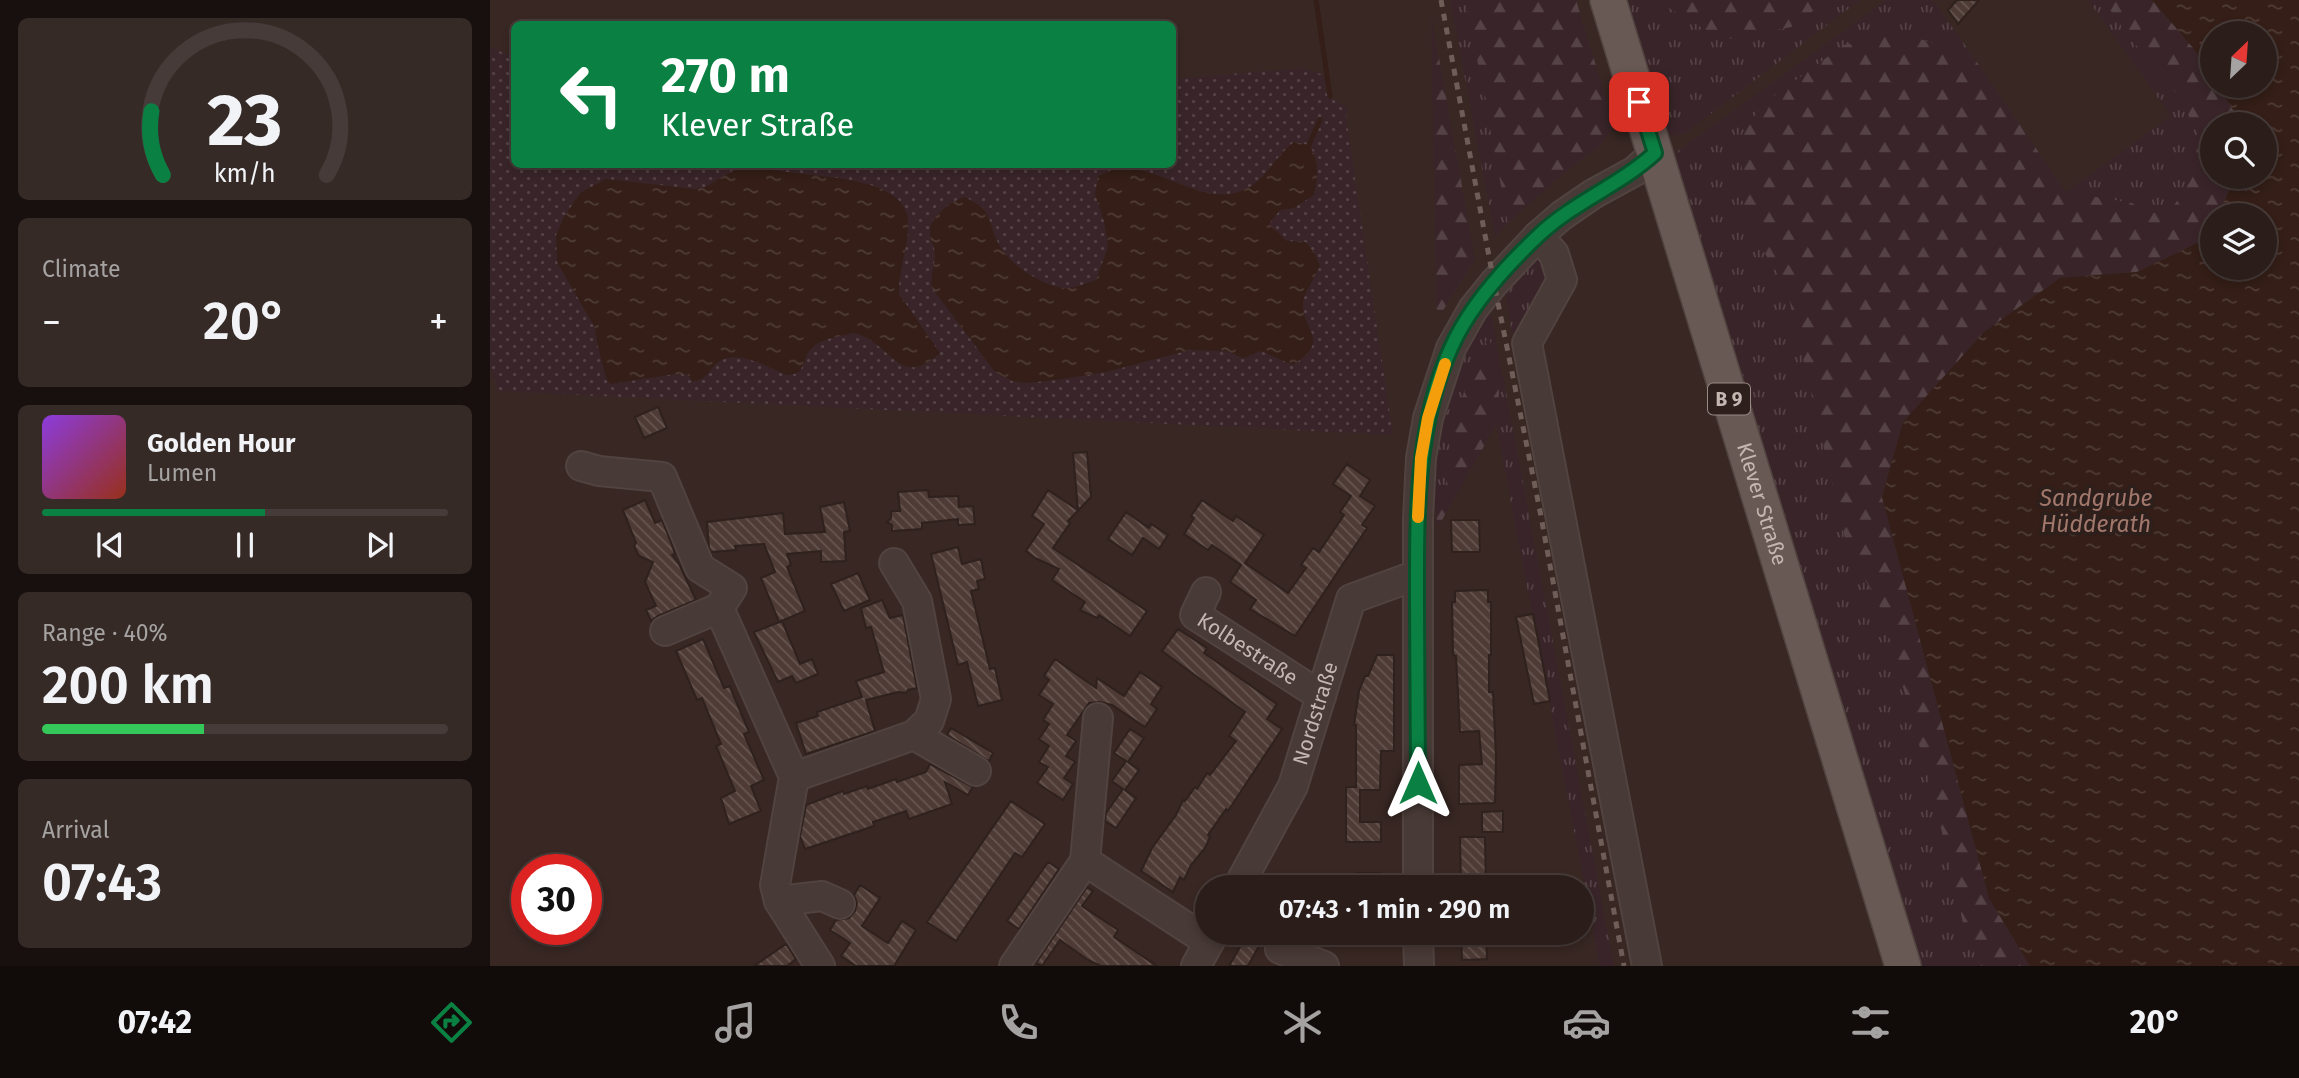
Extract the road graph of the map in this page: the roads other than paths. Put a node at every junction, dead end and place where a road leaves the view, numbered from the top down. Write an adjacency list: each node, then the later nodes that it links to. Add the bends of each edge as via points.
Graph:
1 (1608, 0): 2 (main road, Klever Straße / B 9)
2 (1655, 153): 3 (street); 28 (main road, Klever Straße / B 9)
3 (1538, 236): 6 (street, via 1473,309 1451,348 1428,418 1421,458); 27 (street, via 1554,254 1562,281 1527,343)
4 (590, 465): 8 (street, via 662,477 699,568)
5 (894, 564): 12 (street, via 917,601 936,699 929,721)
6 (1417, 575): 10 (street, Nordstraße, via 1351,599); 17 (street)
7 (1206, 592): 10 (street, Kolbestraße, via 1195,615)
8 (725, 598): 9 (street); 14 (street)
9 (665, 631)
10 (1321, 696): 16 (street, Nordstraße, via 1293,786)
11 (1098, 718): 15 (street)
12 (914, 736): 13 (street); 14 (street)
13 (976, 771)
14 (793, 777): 18 (street, via 775,885)
15 (1085, 861): 21 (street); 24 (street)
16 (1245, 875)
17 (1418, 875)
18 (779, 901): 19 (street, via 822,896); 23 (street)
19 (840, 904)
20 (1418, 945): 26 (street)
21 (1206, 947)
22 (1280, 949): 25 (street)
23 (820, 966)
24 (1014, 966)
25 (1324, 966)
26 (1419, 966)
27 (1647, 966)
28 (1903, 966)

